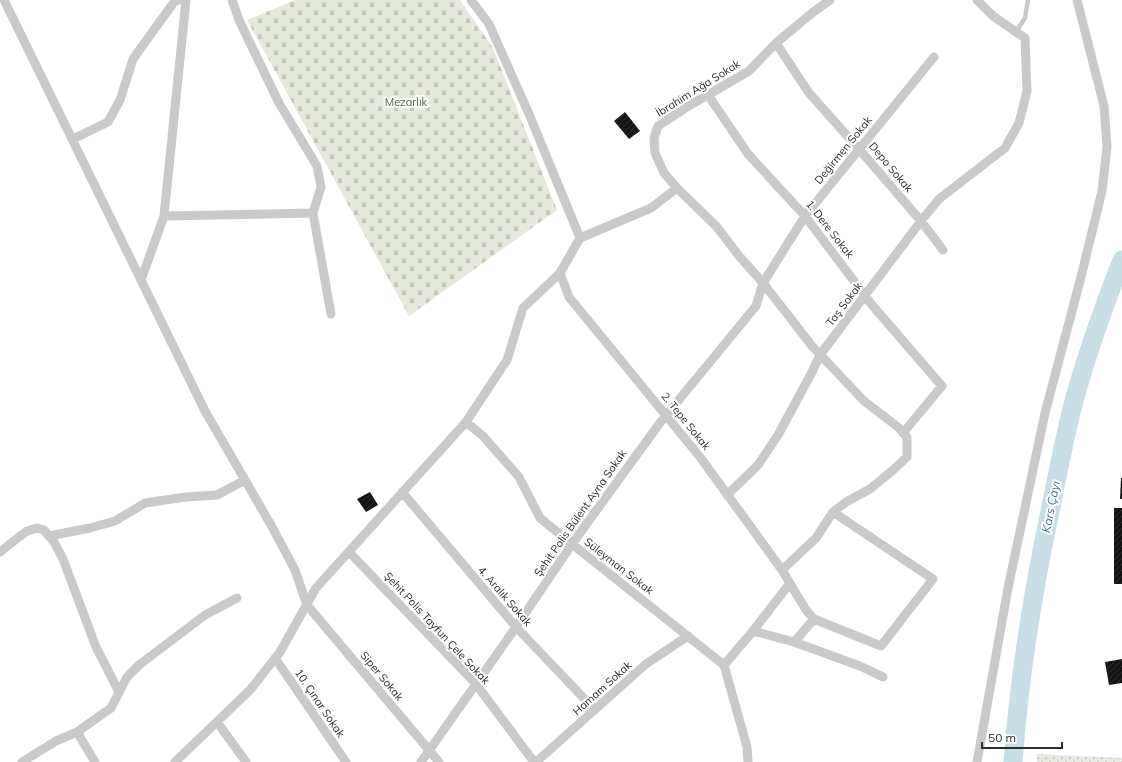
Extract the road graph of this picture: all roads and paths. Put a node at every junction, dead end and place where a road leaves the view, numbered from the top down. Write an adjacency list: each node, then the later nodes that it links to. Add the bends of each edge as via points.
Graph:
1 (178, 0): 14 (street, via 174,2 134,59 120,100 108,122)
2 (186, 0): 18 (street)
3 (232, 0): 17 (street, via 279,103 317,166 321,187)
4 (471, 0): 21 (street, via 489,24)
5 (830, 0): 11 (street, İbrahim Ağa Sokak)
6 (977, 0): 10 (street, via 993,16)
7 (1028, 0): 10 (lane, via 1025,18)
8 (1077, 0): 67 (street, via 1104,106 1107,147 1102,191 1045,412 1008,588)
9 (3, 2): 14 (street)
10 (1016, 32): 20 (street, Taş Sokak, via 1025,38 1027,91 1019,123 1005,148 940,199)
11 (776, 43): 13 (street, İbrahim Ağa Sokak, via 749,71); 15 (street, Depo Sokak, via 809,93)
12 (934, 57): 15 (street, Değirmen Sokak)
13 (708, 95): 16 (street, İbrahim Ağa Sokak, via 658,126 654,138 655,153 664,173); 19 (street, 1. Dere Sokak, via 748,154)
14 (73, 139): 24 (street)
15 (859, 149): 19 (street, Değirmen Sokak); 20 (street, Depo Sokak)
16 (677, 188): 21 (street, via 651,208); 25 (street, via 717,227)
17 (313, 213): 18 (street); 27 (street)
18 (164, 216): 24 (street)
19 (805, 216): 25 (street, Değirmen Sokak); 26 (street, 1. Dere Sokak)
20 (921, 221): 22 (street, Depo Sokak); 26 (street, Taş Sokak)
21 (580, 238): 23 (street)
22 (943, 250)
23 (560, 273): 29 (street, 2. Tepe Sokak, via 569,297); 30 (street, via 523,308 507,360)
24 (141, 280): 32 (street, via 205,410)
25 (763, 283): 28 (street); 29 (street, Şehit Polis Bülent Ayna Sokak, via 756,306)
26 (865, 295): 28 (street, Taş Sokak); 31 (street, 1. Dere Sokak, via 942,386)
27 (331, 314)
28 (820, 355): 31 (street, via 864,401); 34 (street, Taş Sokak, via 778,435 758,465)
29 (666, 415): 34 (street, 2. Tepe Sokak); 37 (street, Şehit Polis Bülent Ayna Sokak)
30 (466, 422): 33 (street); 37 (street, Süleyman Sokak, via 483,436 519,477 540,518)
31 (903, 433): 35 (street, via 907,437 907,457 870,489)
32 (245, 480): 36 (street, via 217,495 145,503 115,520); 43 (street, via 295,570)
33 (402, 492): 39 (street); 45 (street, 4. Aralık Sokak)
34 (728, 495): 40 (street, 2. Tepe Sokak)
35 (832, 512): 40 (street, via 816,538); 44 (street, via 933,579 881,646)
36 (49, 536): 38 (street, via 44,530 37,528 27,531); 53 (street, via 64,559 96,647)
37 (572, 544): 45 (street, Şehit Polis Bülent Ayna Sokak); 47 (street, Süleyman Sokak)
38 (1, 549)
39 (348, 552): 43 (street, via 316,588); 52 (street, Şehit Polis Tayfun Çele Sokak)
40 (782, 570): 41 (street, 2. Tepe Sokak)
41 (790, 583): 44 (street, 2. Tepe Sokak); 46 (street)
42 (237, 598): 53 (street, via 205,615 139,665 127,677)
43 (306, 605): 49 (street); 57 (street, Siper Sokak)
44 (814, 619): 48 (street)
45 (516, 627): 52 (street, Şehit Polis Bülent Ayna Sokak); 54 (street, 4. Aralık Sokak)
46 (753, 631): 48 (street); 50 (street)
47 (688, 636): 50 (street, Süleyman Sokak); 54 (street, Hamam Sokak, via 646,664)
48 (794, 642): 51 (street)
49 (275, 658): 55 (street, via 250,690); 62 (street, 10. Çınar Sokak)
50 (724, 665): 66 (street, via 747,747)
51 (883, 677)
52 (476, 684): 57 (street, Şehit Polis Bülent Ayna Sokak); 65 (street, Şehit Polis Tayfun Çele Sokak)
53 (119, 692): 56 (street, via 111,708)
54 (595, 710): 65 (street, Hamam Sokak)
55 (217, 722): 60 (street); 61 (street)
56 (77, 732): 58 (street, via 56,741); 59 (street)
57 (430, 750): 63 (street, Şehit Polis Bülent Ayna Sokak); 64 (street, Siper Sokak)
58 (22, 762)
59 (95, 762)
60 (175, 762)
61 (246, 762)
62 (346, 762)
63 (421, 762)
64 (439, 762)
65 (535, 762)
66 (748, 762)
67 (977, 762)

